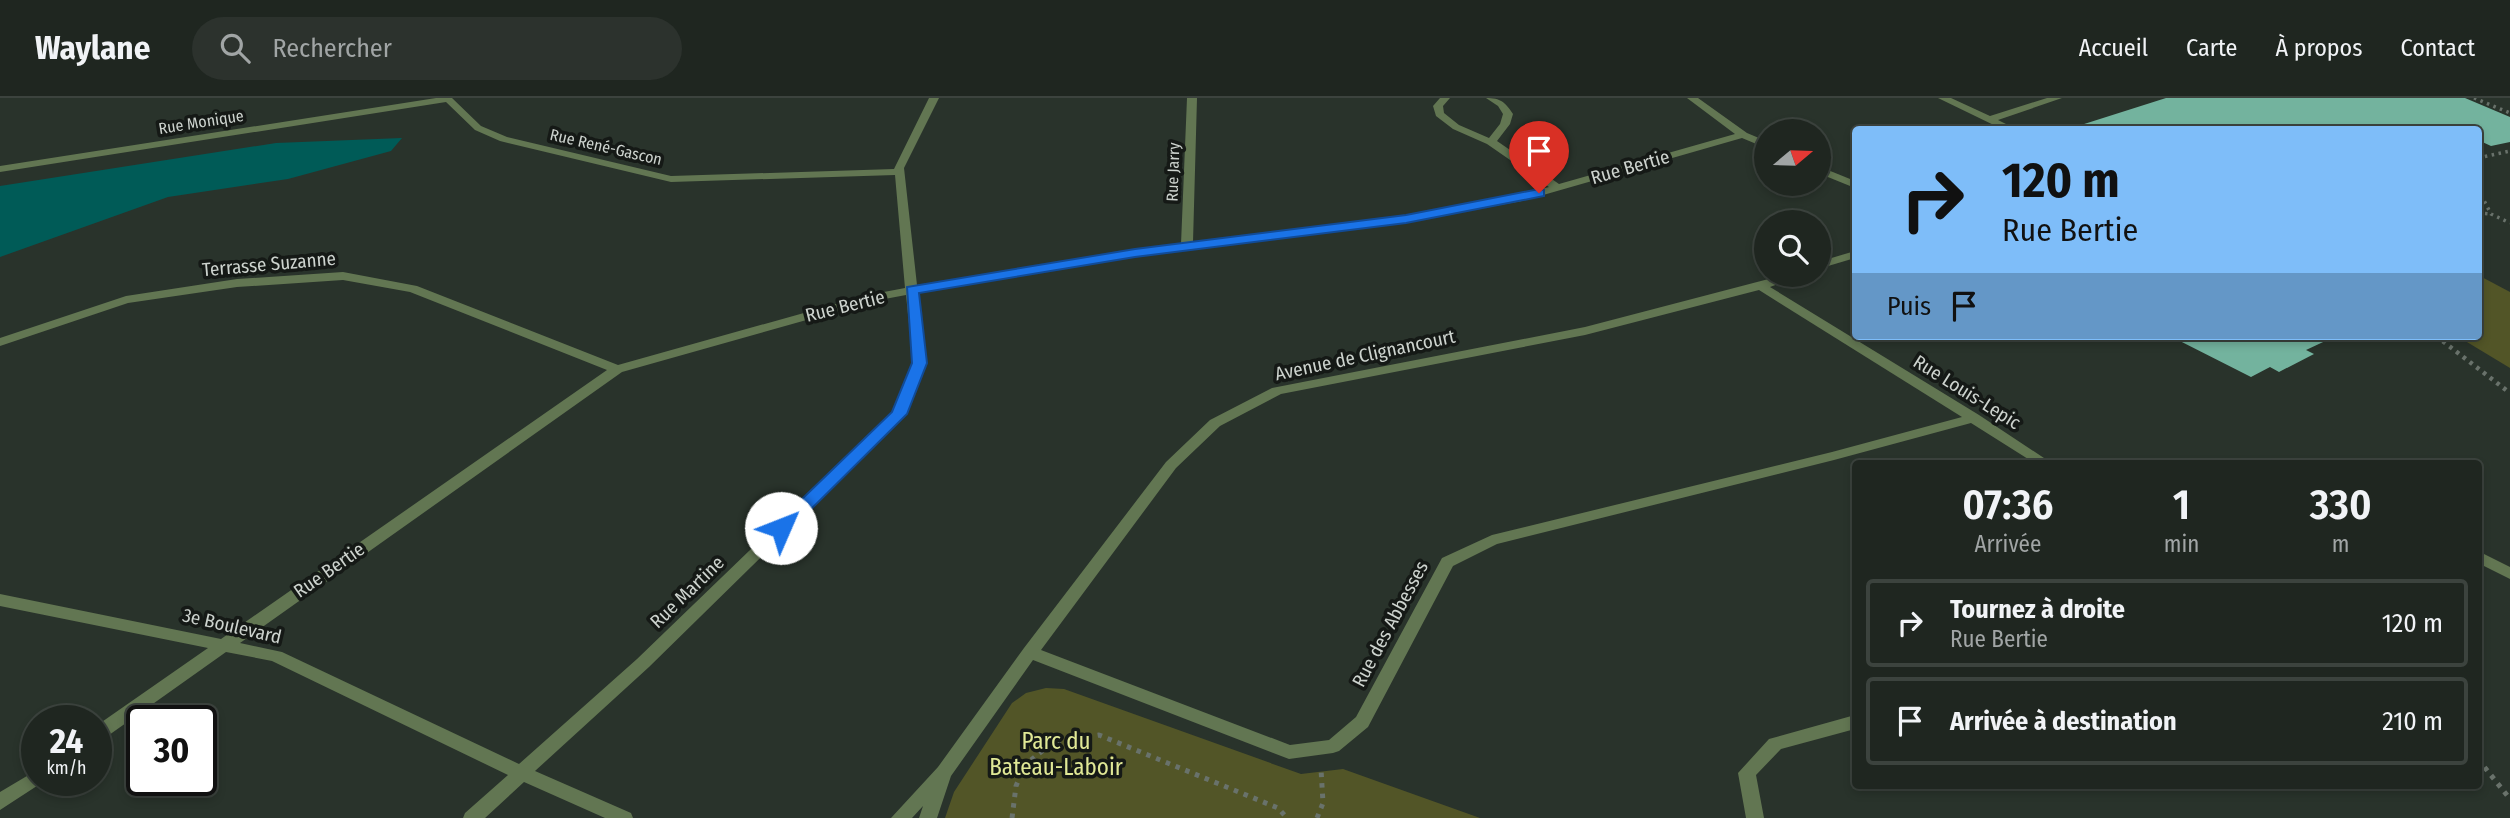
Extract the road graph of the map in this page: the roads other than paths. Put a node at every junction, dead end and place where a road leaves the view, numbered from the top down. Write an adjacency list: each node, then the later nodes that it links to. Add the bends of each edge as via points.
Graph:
1 (934, 98): 15 (street)
2 (1192, 98): 19 (street, Rue Jarry)
3 (1445, 98): 13 (street, via 1438,106 1439,114)
4 (1491, 98): 13 (street, via 1508,114)
5 (1692, 98): 11 (street)
6 (1943, 98): 9 (street)
7 (2057, 98): 9 (street)
8 (447, 99): 14 (street, Rue Monique); 15 (street, Rue René-Gascon, via 478,128 504,139 671,179)
9 (1990, 119): 10 (street)
10 (2005, 126)
11 (1743, 135): 12 (street); 18 (street, Rue Bertie)
12 (1754, 140)
13 (1491, 142): 18 (street)
14 (0, 169)
15 (899, 172): 24 (street, Rue Martine)
16 (1831, 175): 17 (street)
17 (1852, 184)
18 (1557, 188): 19 (street, Rue Bertie, via 1406,219)
19 (1187, 247): 24 (street, Rue Bertie)
20 (1852, 255): 21 (street)
21 (1831, 262)
22 (1757, 287): 33 (street, Avenue de Clignancourt, via 1585,331 1276,391 1215,424 1171,465)
23 (1763, 287): 27 (street, Rue Louis-Lepic)
24 (912, 290): 26 (street, Rue Bertie); 36 (street, Rue Martine, via 919,363 899,414 643,663)
25 (0, 342): 26 (street, Terrasse Suzanne, via 126,300 237,284 343,276 413,289)
26 (617, 369): 32 (street, Rue Bertie)
27 (1973, 418): 28 (street, Rue Louis-Lepic); 33 (street, Rue des Abbesses, via 1492,540 1447,562 1362,722 1333,746 1289,752)
28 (2040, 460)
29 (2482, 558): 30 (street)
30 (2510, 574)
31 (0, 600): 32 (street, 3e Boulevard)
32 (224, 645): 35 (street, Rue Bertie); 36 (street, 3e Boulevard, via 276,656)
33 (1030, 652): 37 (street, Avenue de Clignancourt)
34 (1852, 723): 44 (street, via 1775,744 1748,773)
35 (112, 724)
36 (519, 772): 40 (street, Rue Martine); 41 (street, 3e Boulevard)
37 (944, 772): 42 (street); 43 (street)
38 (21, 787): 39 (street)
39 (0, 802)
40 (472, 818)
41 (624, 818)
42 (900, 818)
43 (928, 818)
44 (1755, 818)

